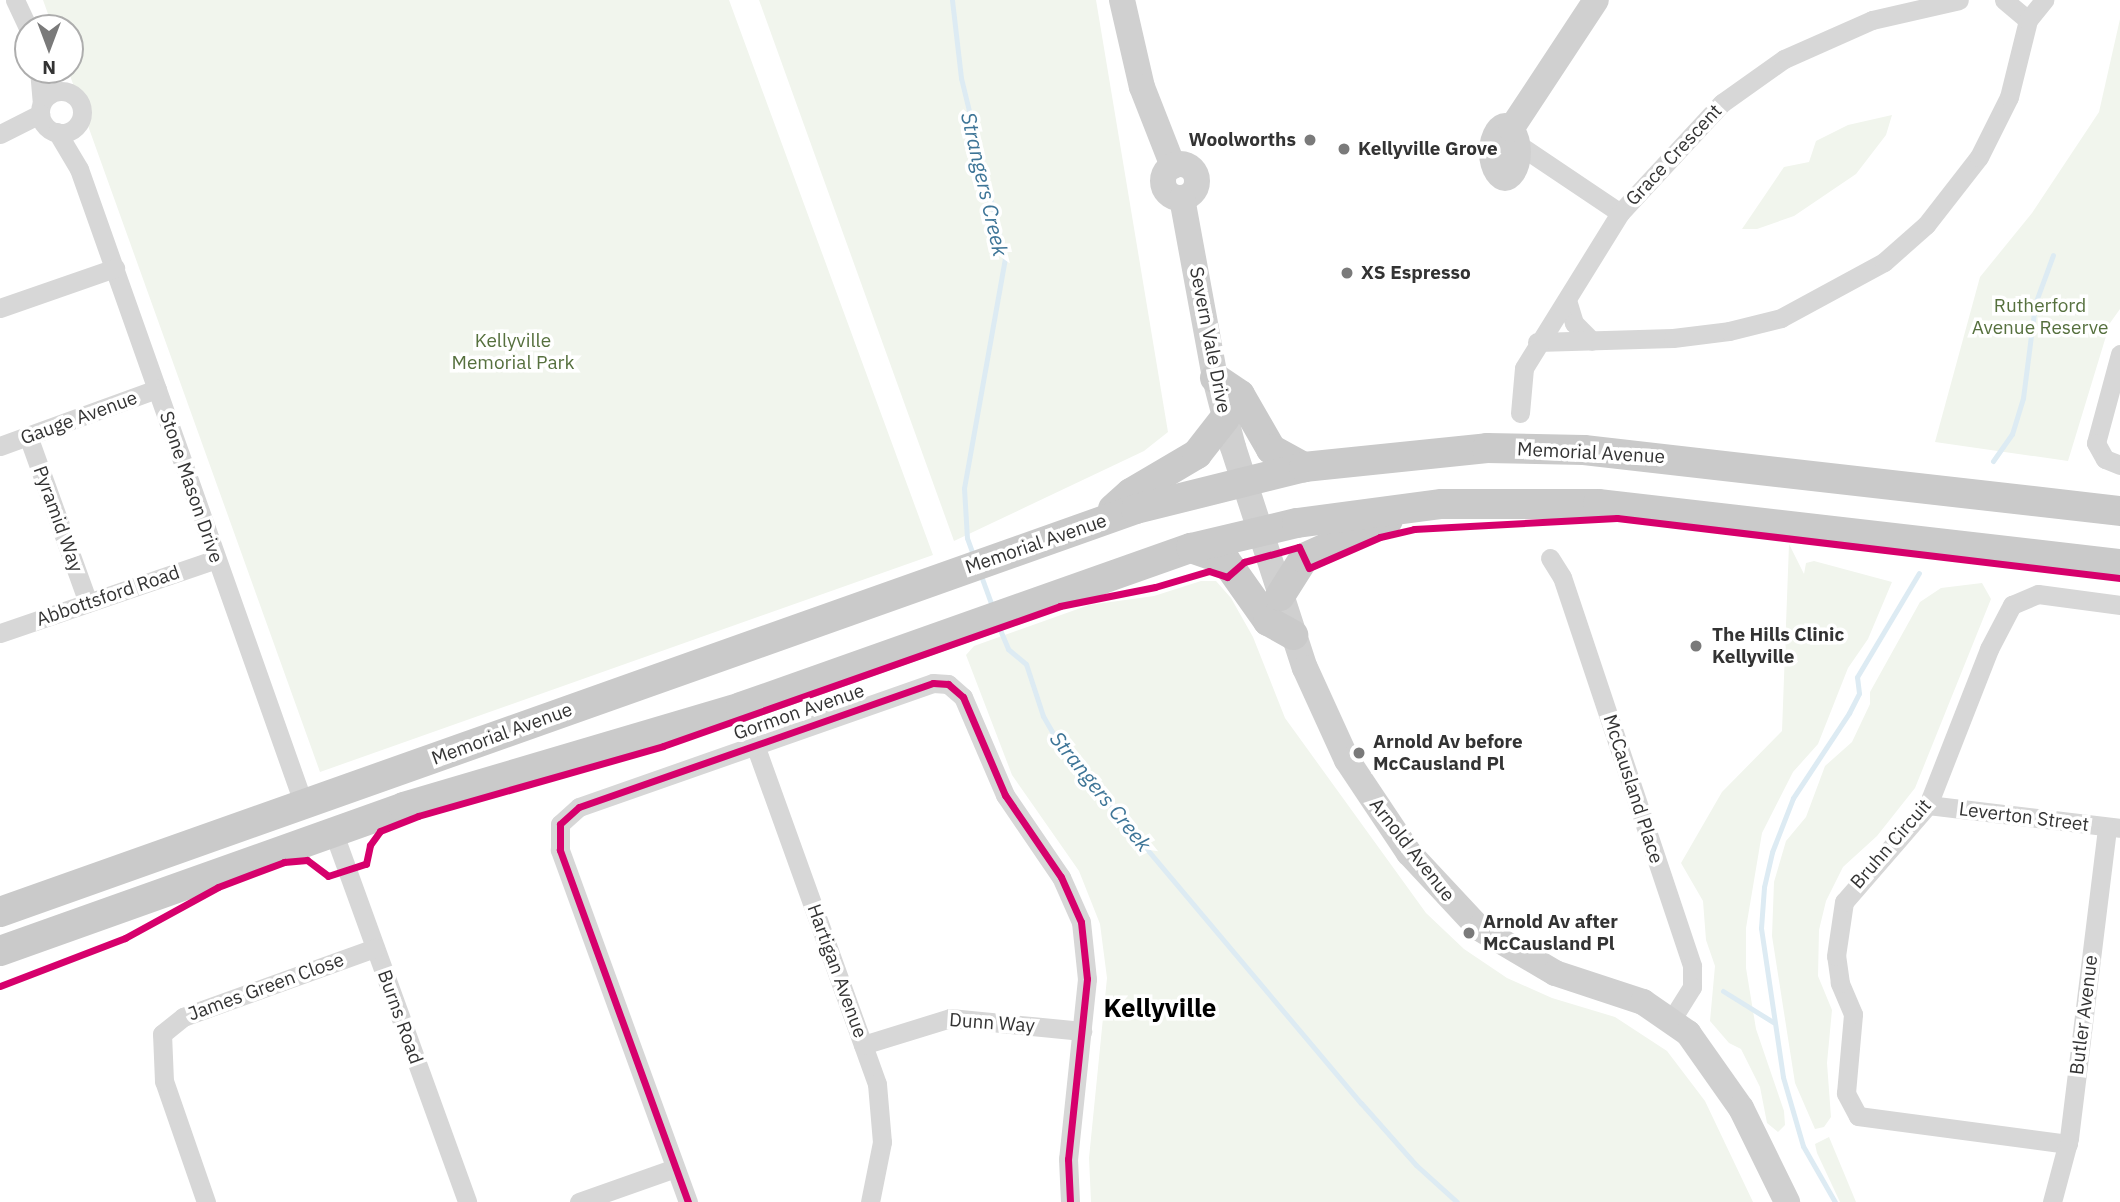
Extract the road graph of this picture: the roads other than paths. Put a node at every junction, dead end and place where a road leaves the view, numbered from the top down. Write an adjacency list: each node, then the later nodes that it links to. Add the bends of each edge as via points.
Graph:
1 (1122, 0): 20 (street, Severn Vale Drive, via 1142,87 1173,166 1165,173 1164,188 1182,198)
2 (1595, 0): 12 (street)
3 (1959, 0): 13 (street, Grace Crescent, via 1872,20 1784,60 1722,103)
4 (2004, 0): 6 (street)
5 (2044, 0): 6 (street)
6 (2028, 20): 17 (street, via 2009,97 1979,157 1926,225 1884,262 1781,318 1673,338)
7 (43, 84): 10 (street, Stone Mason Drive)
8 (62, 84): 9 (street)
9 (68, 92): 10 (street, via 53,92); 10 (street, via 81,108)
10 (52, 120): 11 (street); 14 (street, Stone Mason Drive, via 79,169)
11 (2, 133)
12 (1512, 135): 13 (street, Grace Crescent)
13 (1619, 213): 15 (street, Grace Crescent)
14 (115, 268): 16 (street); 21 (street, Stone Mason Drive)
15 (1567, 300): 17 (street, via 1574,323); 18 (street, Grace Crescent)
16 (0, 307)
17 (1592, 341): 18 (street)
18 (1538, 342): 22 (street, Grace Crescent, via 1524,368)
19 (2120, 354): 26 (street, via 2096,443 2105,459)
20 (1215, 378): 23 (street, Severn Vale Drive); 27 (main road, via 1240,396 1271,449)
21 (157, 389): 24 (street, Gauge Avenue); 35 (street, Stone Mason Drive)
22 (1520, 413)
23 (1225, 418): 28 (street, Severn Vale Drive); 31 (main road, via 1197,454 1131,492)
24 (28, 436): 25 (street, Gauge Avenue); 38 (street, Pyramid Way)
25 (0, 446)
26 (2120, 465)
27 (1304, 467): 28 (main road, Memorial Avenue); 30 (main road, Memorial Avenue, via 1461,450 1584,450)
28 (1243, 481): 31 (main road, Memorial Avenue); 32 (street, Arnold Avenue)
29 (1413, 506): 32 (main road, Memorial Avenue); 36 (main road, Memorial Avenue, via 1548,502 1629,506); 37 (main road, via 1304,558)
30 (2120, 511)
31 (1100, 522): 43 (main road, Memorial Avenue)
32 (1259, 531): 33 (main road, Memorial Avenue); 37 (street, Arnold Avenue)
33 (1191, 548): 41 (main road, via 1225,560 1268,621); 46 (main road, Memorial Avenue, via 669,730)
34 (1550, 558): 52 (street, McCausland Place, via 1562,577 1692,966 1692,987)
35 (216, 559): 38 (street, Abbottsford Road); 43 (street, Stone Mason Drive)
36 (2120, 564)
37 (1280, 596): 41 (street, Arnold Avenue)
38 (88, 603): 40 (street, Abbottsford Road)
39 (2120, 604): 44 (street, Bruhn Circuit, via 2038,594 2012,605 1989,649)
40 (0, 633)
41 (1293, 635): 52 (street, Arnold Avenue, via 1347,760 1394,832 1453,904 1522,958 1635,998)
42 (755, 745): 53 (street, Gormon Avenue, via 933,682 959,692 1005,795 1074,904 1087,960); 54 (street, Hartigan Avenue); 57 (street, Gormon Avenue, via 579,807 565,816 558,830 560,850)
43 (304, 805): 47 (main road, Memorial Avenue)
44 (1928, 805): 45 (street, Leverton Street); 56 (street, Bruhn Circuit, via 1852,889 1842,909 1837,970 1854,1020 1847,1087 1850,1106 1871,1121)
45 (2113, 827): 56 (street, Butler Avenue)
46 (333, 831): 48 (main road, Memorial Avenue); 49 (street, Burns Road)
47 (0, 912)
48 (30, 940): 50 (main road, Memorial Avenue); 51 (main road)
49 (375, 948): 59 (street, James Green Close, via 183,1017 162,1034 164,1081); 60 (street, Burns Road)
50 (0, 950)
51 (0, 966)
52 (1671, 1020): 55 (street, Arnold Avenue, via 1700,1047)
53 (1082, 1031): 54 (street, Dunn Way, via 960,1018 930,1022); 64 (street, Gormon Avenue, via 1068,1159)
54 (863, 1045): 63 (street, Hartigan Avenue, via 877,1084 882,1122 880,1163)
55 (1729, 1090): 65 (street, Arnold Avenue, via 1739,1138); 66 (street, Arnold Avenue)
56 (2068, 1144): 58 (street, Butler Avenue)
57 (675, 1168): 61 (street); 62 (street, Gormon Avenue)
58 (2057, 1201)
59 (206, 1202)
60 (467, 1202)
61 (579, 1202)
62 (688, 1202)
63 (870, 1202)
64 (1070, 1202)
65 (1773, 1202)
66 (1787, 1202)

